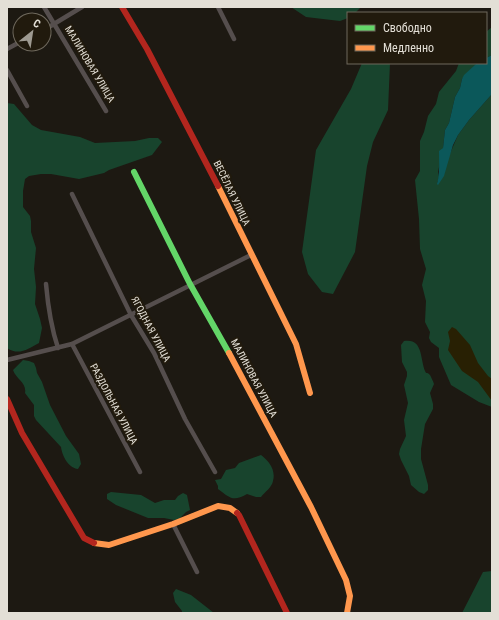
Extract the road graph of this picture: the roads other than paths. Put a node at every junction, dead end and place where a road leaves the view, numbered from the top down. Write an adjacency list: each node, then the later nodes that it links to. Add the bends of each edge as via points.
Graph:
1 (44, 7): 5 (street, МАЛИНОВАЯ УЛИЦА)
2 (82, 7): 5 (street)
3 (122, 7): 12 (street, ВЕСЁЛАЯ УЛИЦА, via 180,111)
4 (218, 7): 6 (street)
5 (54, 24): 9 (street, МАЛИНОВАЯ УЛИЦА)
6 (234, 39)
7 (7, 70): 8 (street)
8 (27, 106)
9 (106, 111)
10 (134, 172): 14 (street, МАЛИНОВАЯ УЛИЦА)
11 (72, 194): 15 (street, ЯГОДНАЯ УЛИЦА)
12 (251, 254): 14 (street); 19 (street, ВЕСЁЛАЯ УЛИЦА, via 296,344)
13 (46, 284): 17 (street, via 49,316)
14 (190, 284): 15 (street); 26 (street, МАЛИНОВАЯ УЛИЦА, via 311,507 346,580 350,596)
15 (131, 315): 16 (street); 22 (street, ЯГОДНАЯ УЛИЦА, via 154,353 185,419)
16 (72, 344): 17 (street); 21 (street, РАЗДОЛЬНАЯ УЛИЦА)
17 (58, 348): 18 (street)
18 (7, 360)
19 (310, 393)
20 (7, 399): 23 (street, via 22,433 84,538 90,543 109,545)
21 (140, 472)
22 (215, 472)
23 (173, 524): 24 (street); 25 (street, via 218,506 230,508 239,515)
24 (197, 572)
25 (287, 613)
26 (347, 613)

